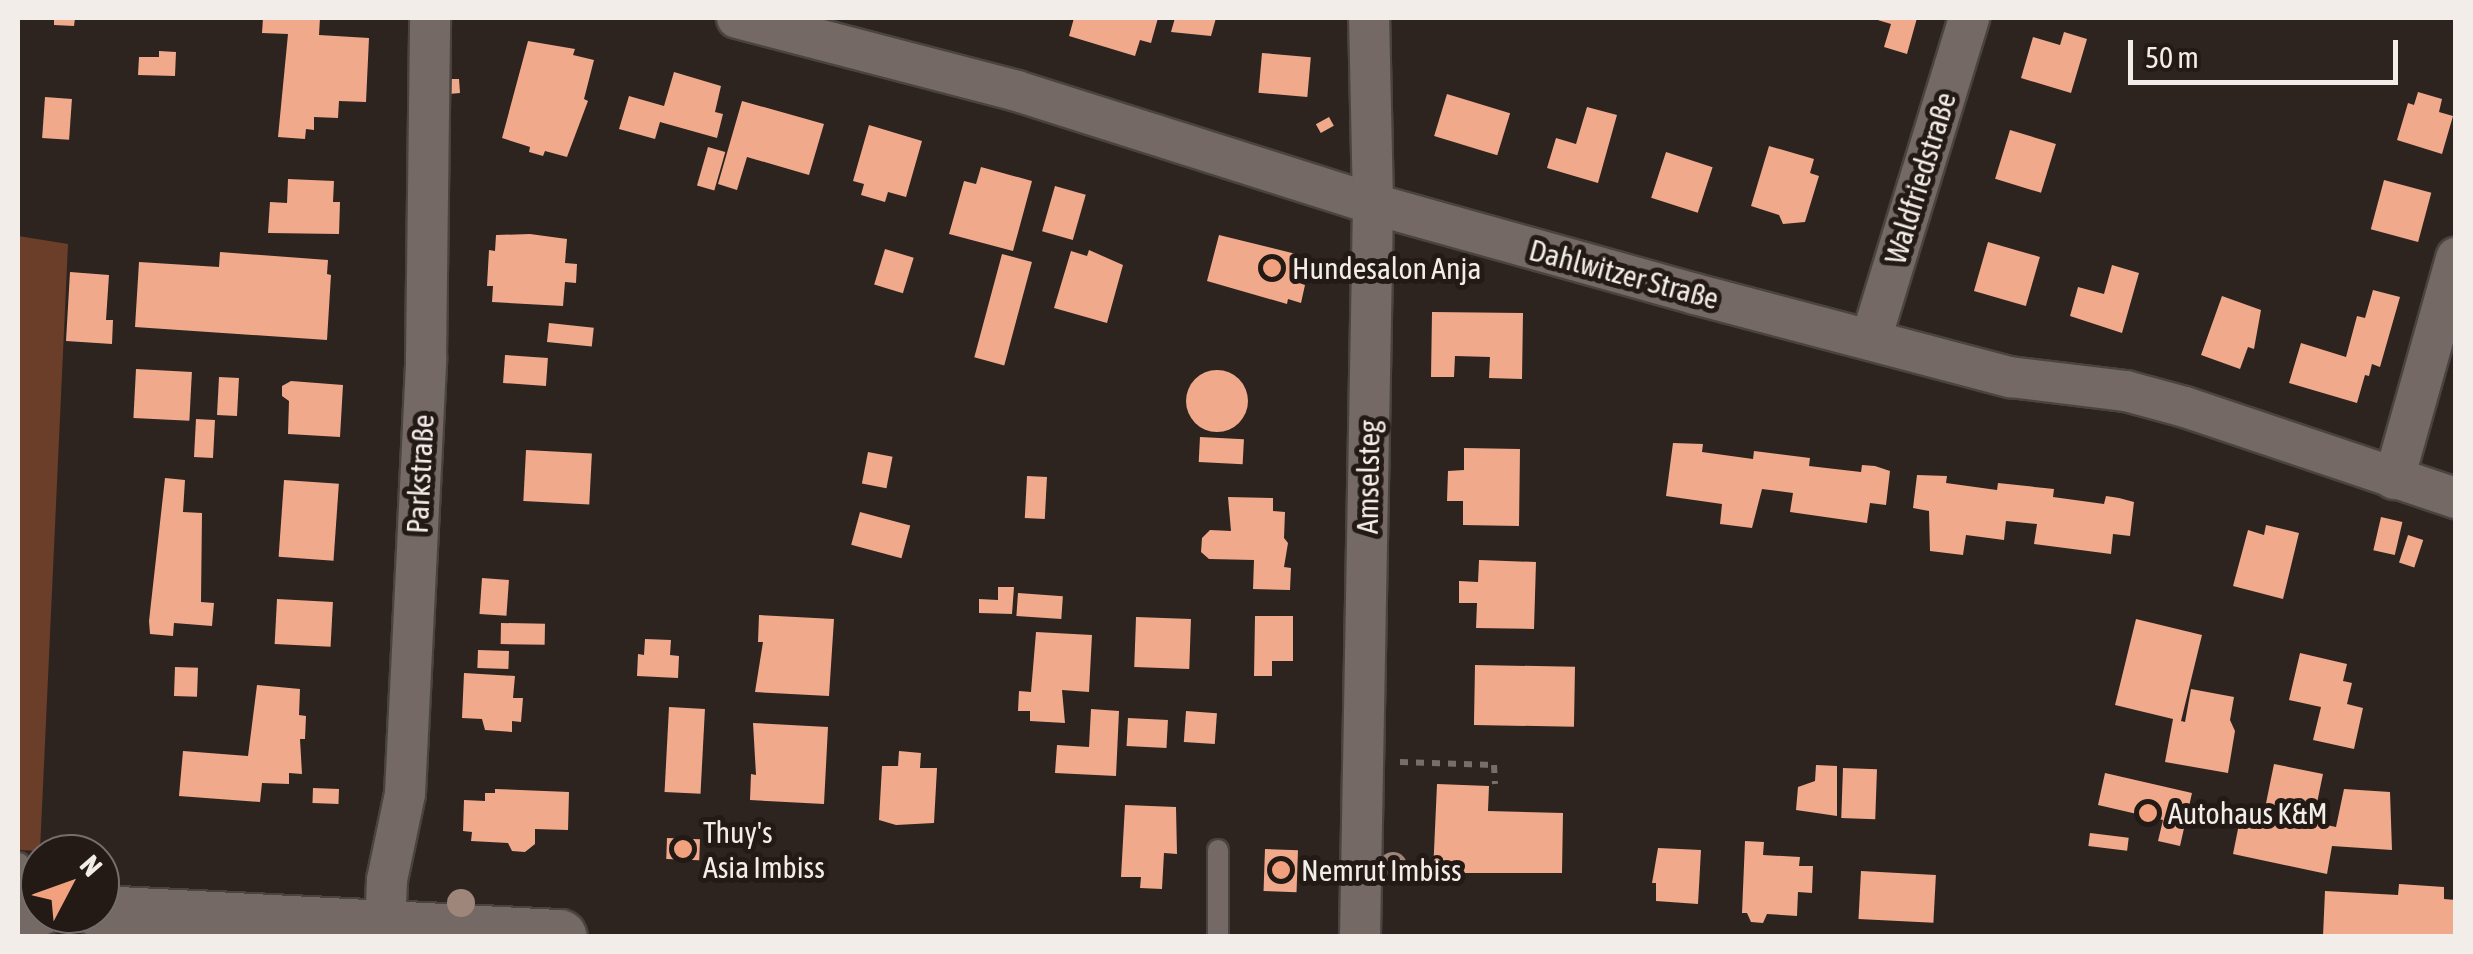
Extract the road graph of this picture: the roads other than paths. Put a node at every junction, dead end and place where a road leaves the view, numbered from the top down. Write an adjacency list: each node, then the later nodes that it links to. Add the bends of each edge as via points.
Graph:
1 (430, 18): 12 (street, Parkstraße, via 426,358 408,734)
2 (737, 18): 5 (street, Dahlwitzer Straße, via 1018,91)
3 (1370, 18): 5 (street, Amselsteg)
4 (1969, 18): 7 (street, Waldfriedstraße)
5 (1373, 204): 7 (street, Dahlwitzer Straße); 15 (street, Amselsteg)
6 (2456, 258): 8 (street)
7 (1871, 339): 8 (street, Dahlwitzer Straße, via 2010,377 2126,391)
8 (2394, 479): 9 (street, Dahlwitzer Straße)
9 (2456, 498)
10 (1218, 850): 14 (lane)
11 (120, 913): 12 (street)
12 (385, 928): 13 (street)
13 (560, 936)
14 (1218, 936)
15 (1360, 936)

